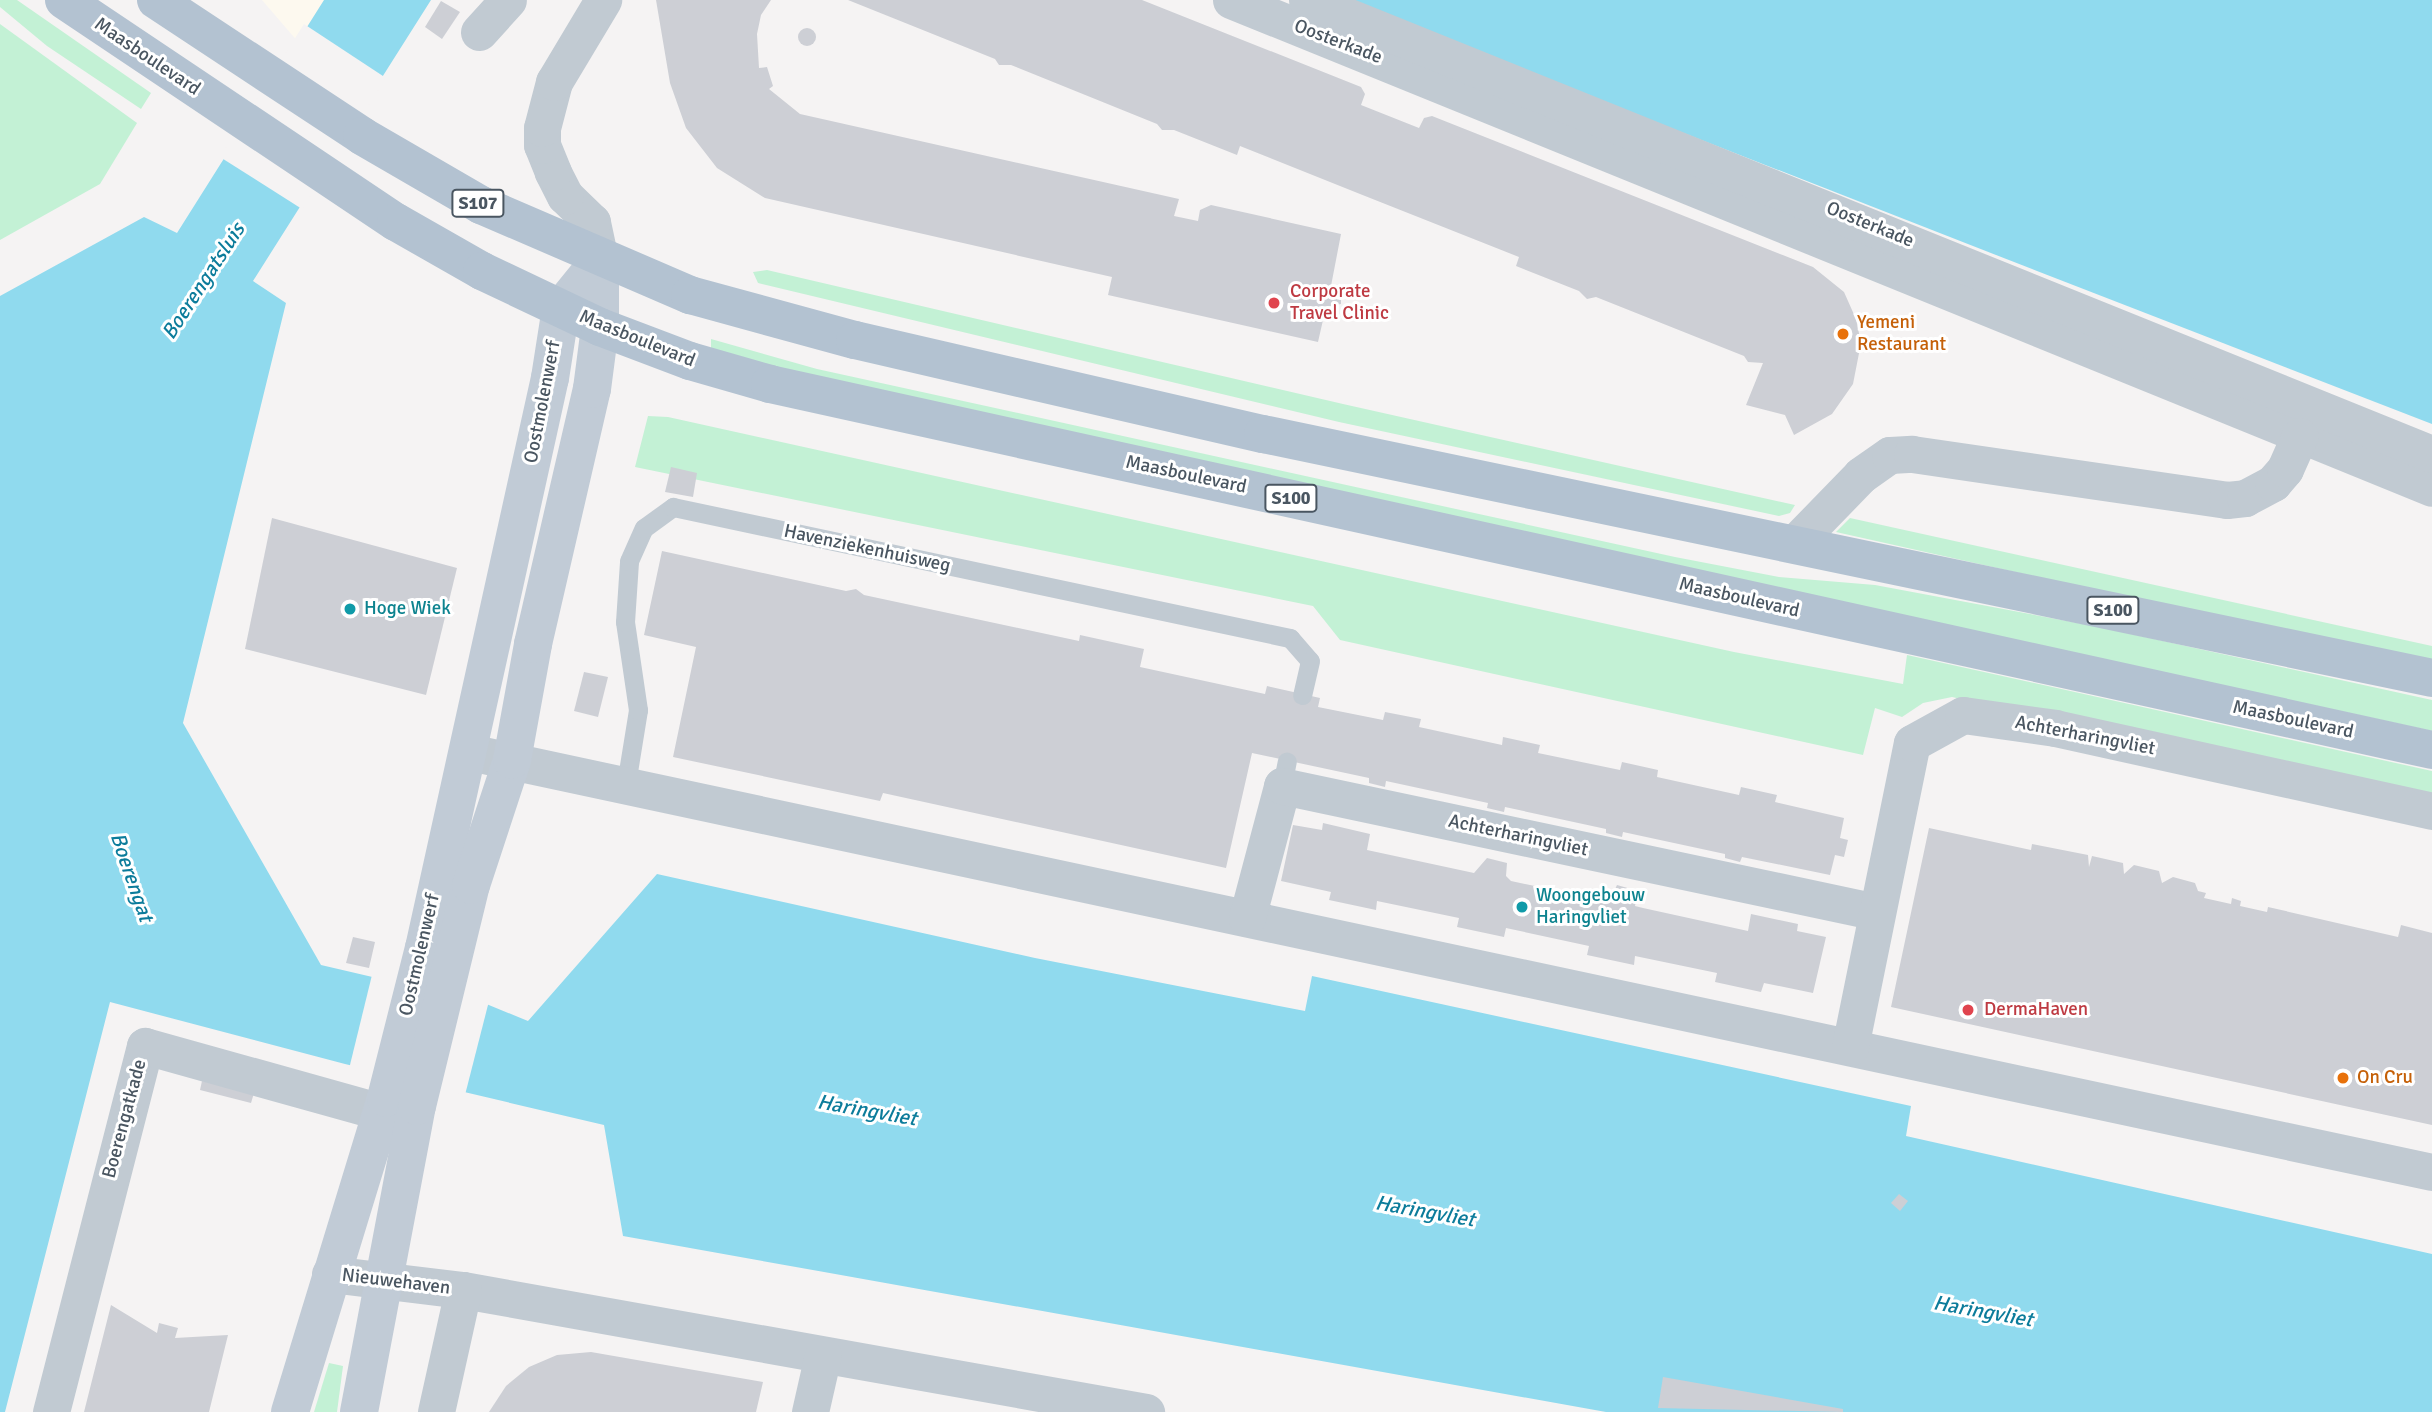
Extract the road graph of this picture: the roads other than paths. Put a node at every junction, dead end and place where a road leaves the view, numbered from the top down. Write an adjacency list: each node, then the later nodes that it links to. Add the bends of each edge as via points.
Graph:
1 (64, 0): 9 (main road, Maasboulevard, via 396,222 482,271)
2 (156, 0): 8 (main road, S107, via 362,136 481,205)
3 (508, 0): 7 (street)
4 (603, 0): 8 (street, via 554,82 542,128 542,145 565,196 592,222)
5 (1231, 0): 11 (street, Oosterkade)
6 (1307, 0): 12 (street, Oosterkade)
7 (479, 32)
8 (600, 260): 9 (main road, Oostmolenwerf); 10 (main road, Oostmolenwerf); 14 (main road, S100, via 690,295 855,340 1263,434)
9 (561, 308): 10 (main road, Maasboulevard / S100); 18 (main road, Oostmolenwerf)
10 (600, 327): 17 (main road, Maasboulevard / S100, via 690,361 770,384); 19 (main road, Oostmolenwerf, via 592,389 533,644)
11 (2300, 436): 13 (street, Oosterkade); 14 (street, via 2286,469 2273,483 2245,498 2227,500 1912,454 1890,456 1861,475)
12 (2432, 454)
13 (2432, 488)
14 (1794, 544): 15 (main road, S100)
15 (2432, 678)
16 (1302, 695): 20 (lane, Havenziekenhuisweg, via 1310,661 1290,638 673,507 644,528 629,561 625,622 638,710)
17 (2432, 750)
18 (469, 752): 19 (street); 24 (main road, Oostmolenwerf)
19 (512, 760): 20 (street); 24 (main road, Oostmolenwerf)
20 (626, 784): 23 (street)
21 (2432, 811): 22 (street, Achterharingvliet, via 2055,728 1963,715 1912,743)
22 (1877, 912): 23 (street, Achterharingvliet, via 1284,774); 25 (street, Achterharingvliet)
23 (1247, 918): 25 (street)
24 (439, 951): 26 (main road, Oostmolenwerf)
25 (1850, 1047): 27 (street)
26 (388, 1104): 28 (main road, Oostmolenwerf); 29 (main road, Oostmolenwerf); 32 (street, Boerengatkade, via 145,1046)
27 (2432, 1172)
28 (330, 1274): 29 (street, Nieuwehaven); 33 (main road, Oostmolenwerf)
29 (381, 1283): 30 (street, Nieuwehaven); 34 (main road, Oostmolenwerf)
30 (463, 1290): 31 (street); 35 (street)
31 (823, 1355): 36 (street); 37 (street)
32 (51, 1412)
33 (290, 1412)
34 (359, 1412)
35 (436, 1412)
36 (810, 1412)
37 (1146, 1412)

